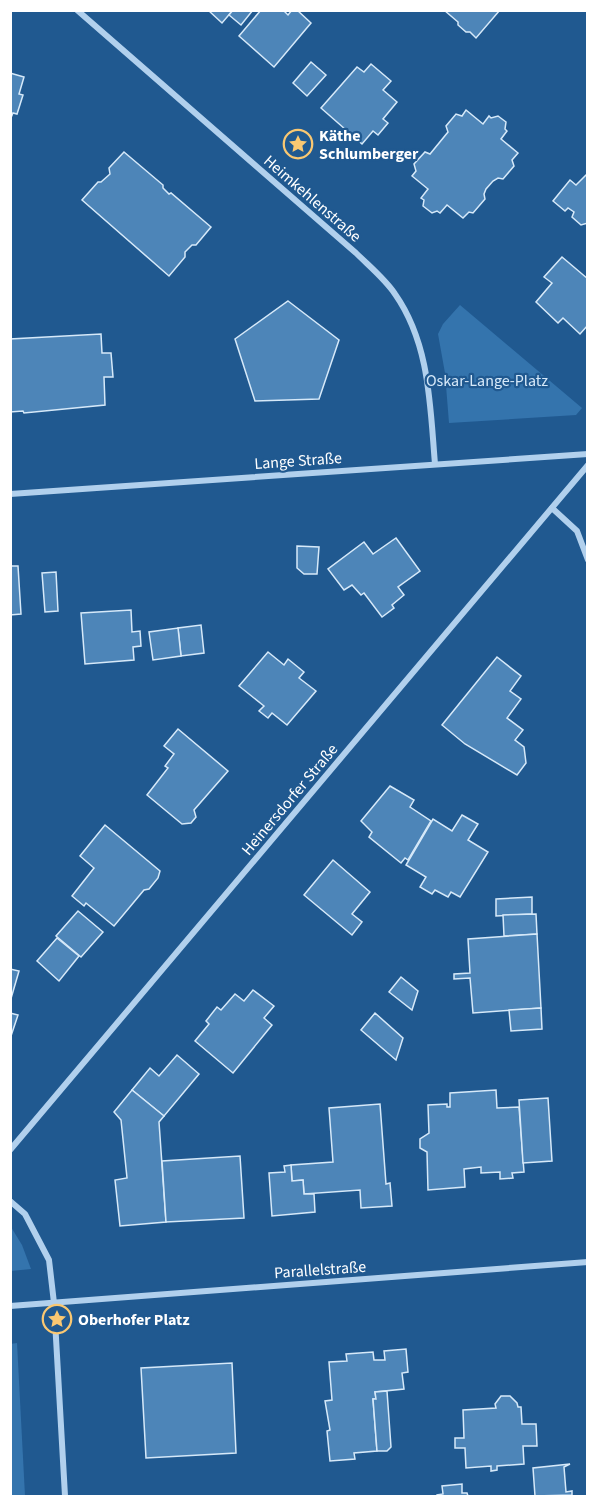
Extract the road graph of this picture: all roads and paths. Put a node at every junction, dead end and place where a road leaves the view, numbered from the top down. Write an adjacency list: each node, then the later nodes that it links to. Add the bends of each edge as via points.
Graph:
1 (76, 10): 3 (street, Heimkehlenstraße, via 356,253 395,293 425,360)
2 (588, 454): 3 (street, Lange Straße)
3 (435, 464): 5 (street, Lange Straße)
4 (588, 465): 6 (street, Heinersdorfer Straße)
5 (10, 494)
6 (552, 507): 7 (street, via 577,531); 8 (street, Heinersdorfer Straße)
7 (588, 560)
8 (10, 1150)
9 (10, 1201): 11 (street, via 25,1214 49,1260)
10 (588, 1262): 11 (street, Parallelstraße)
11 (54, 1303): 12 (street); 13 (street)
12 (10, 1306)
13 (65, 1497)

